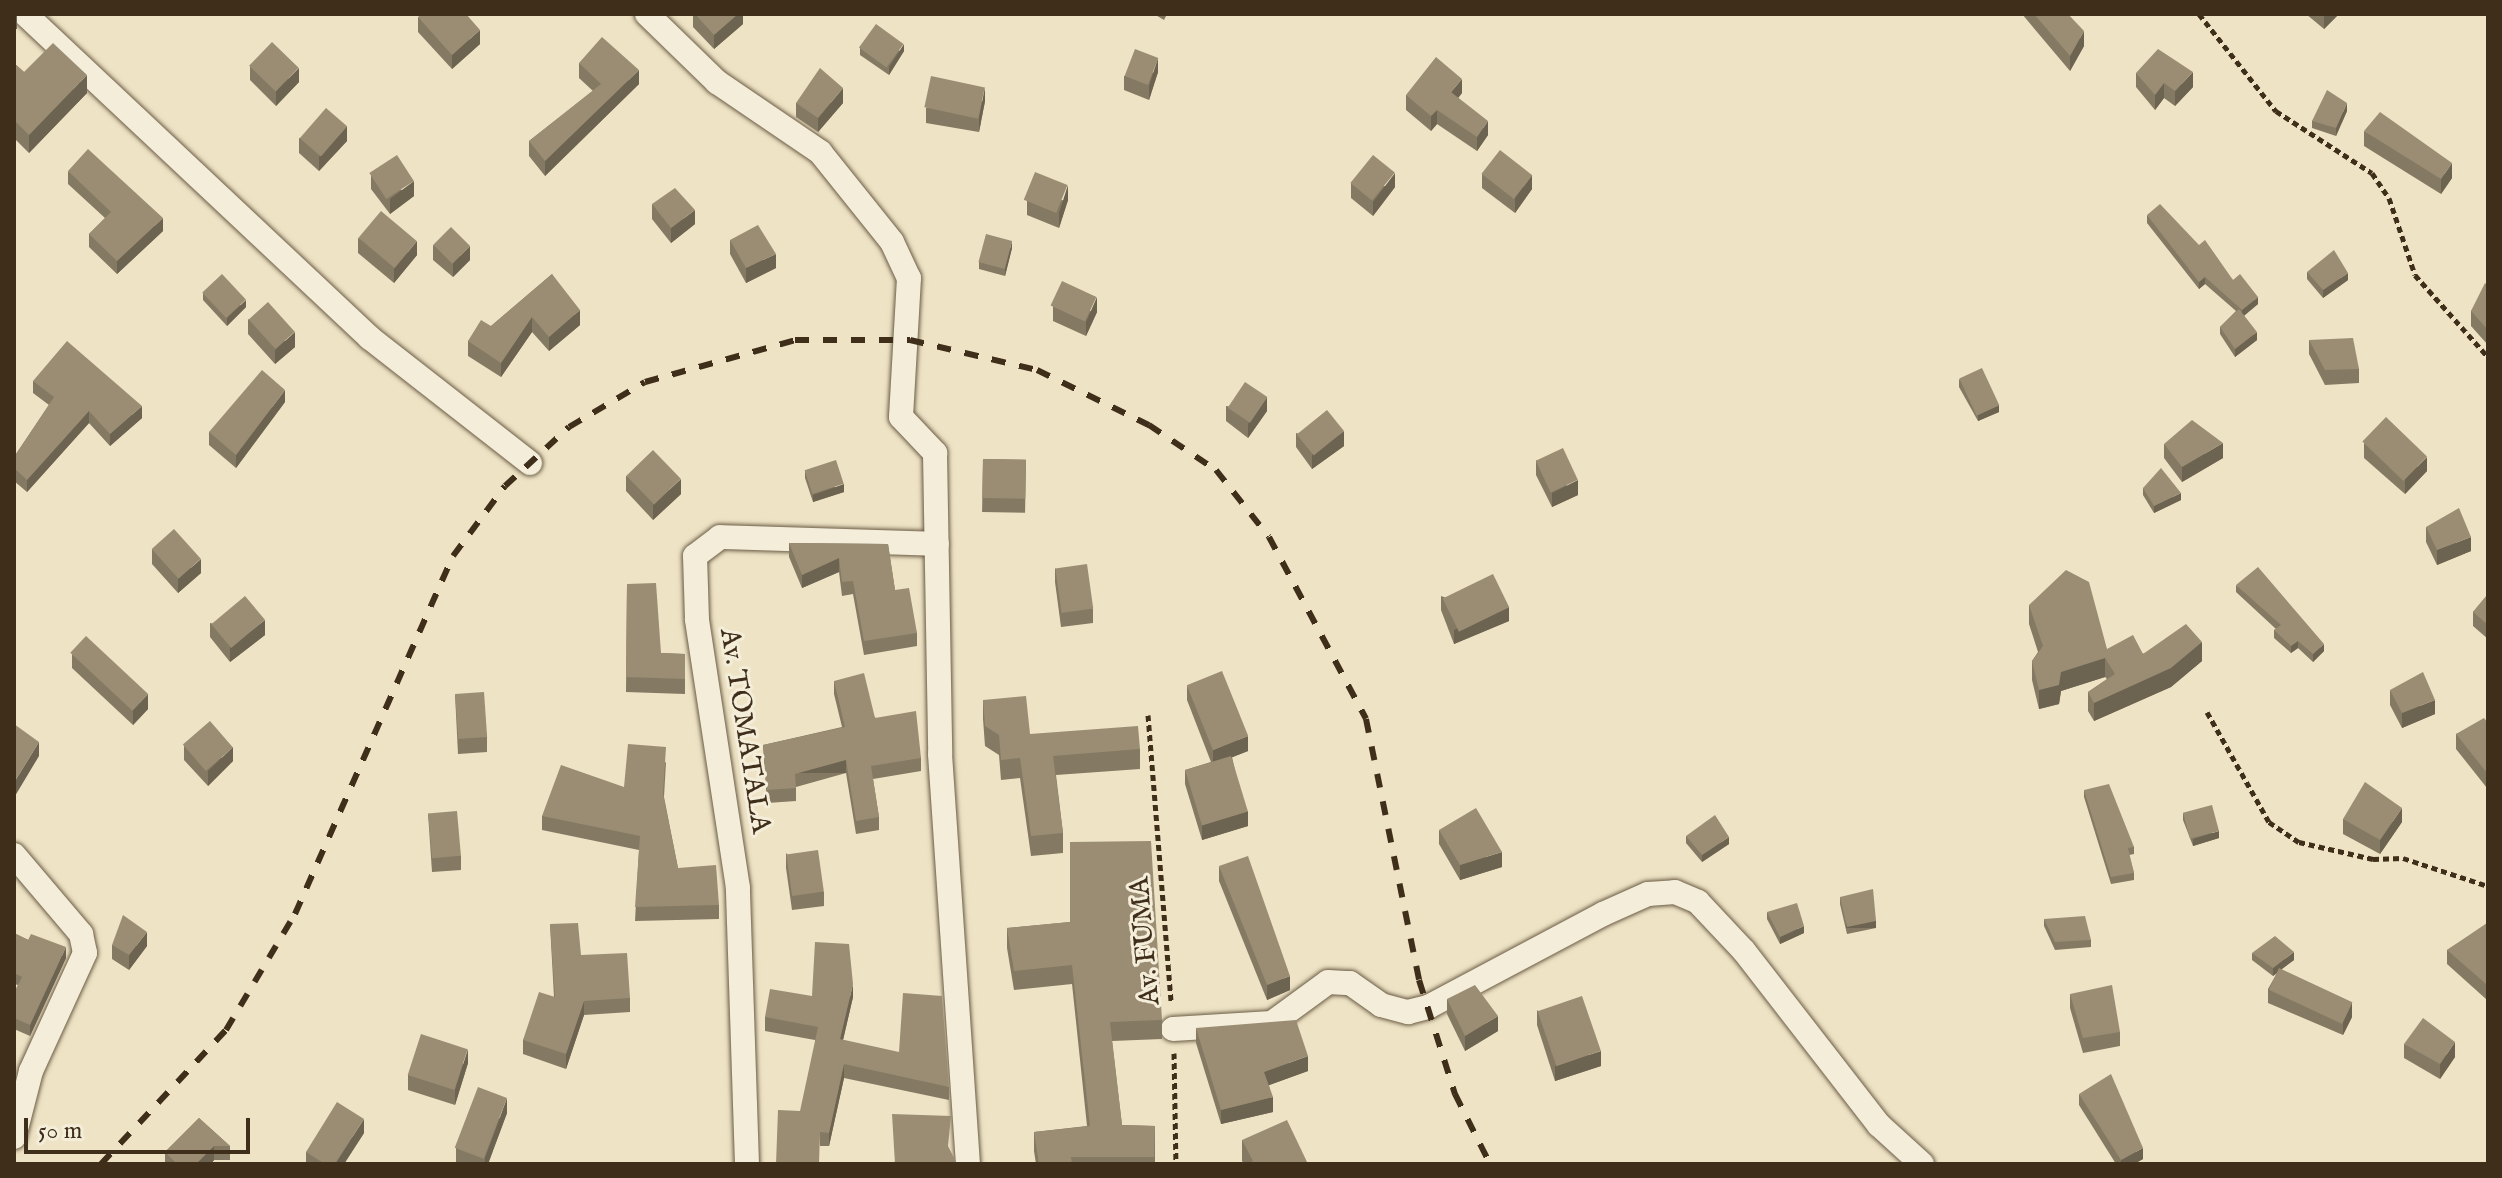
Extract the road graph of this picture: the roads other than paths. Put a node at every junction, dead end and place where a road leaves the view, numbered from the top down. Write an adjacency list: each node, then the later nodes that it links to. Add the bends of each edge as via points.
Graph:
1 (25, 14): 3 (street, via 370,338)
2 (647, 14): 4 (street, via 717,82 820,152 903,260 910,297 901,417 935,453)
3 (530, 463)
4 (937, 544): 8 (street, Av. TOMATALA, via 720,537 695,556 697,619 738,888); 9 (street, via 940,754)
5 (14, 855): 7 (street, via 81,934 85,953 31,1071)
6 (1173, 1029): 10 (street, via 1272,1023 1328,982 1350,983 1381,1005 1418,1010 1603,914 1648,894 1675,892 1698,902 1744,951 1879,1125)
7 (14, 1137)
8 (747, 1164)
9 (968, 1164)
10 (1922, 1164)

